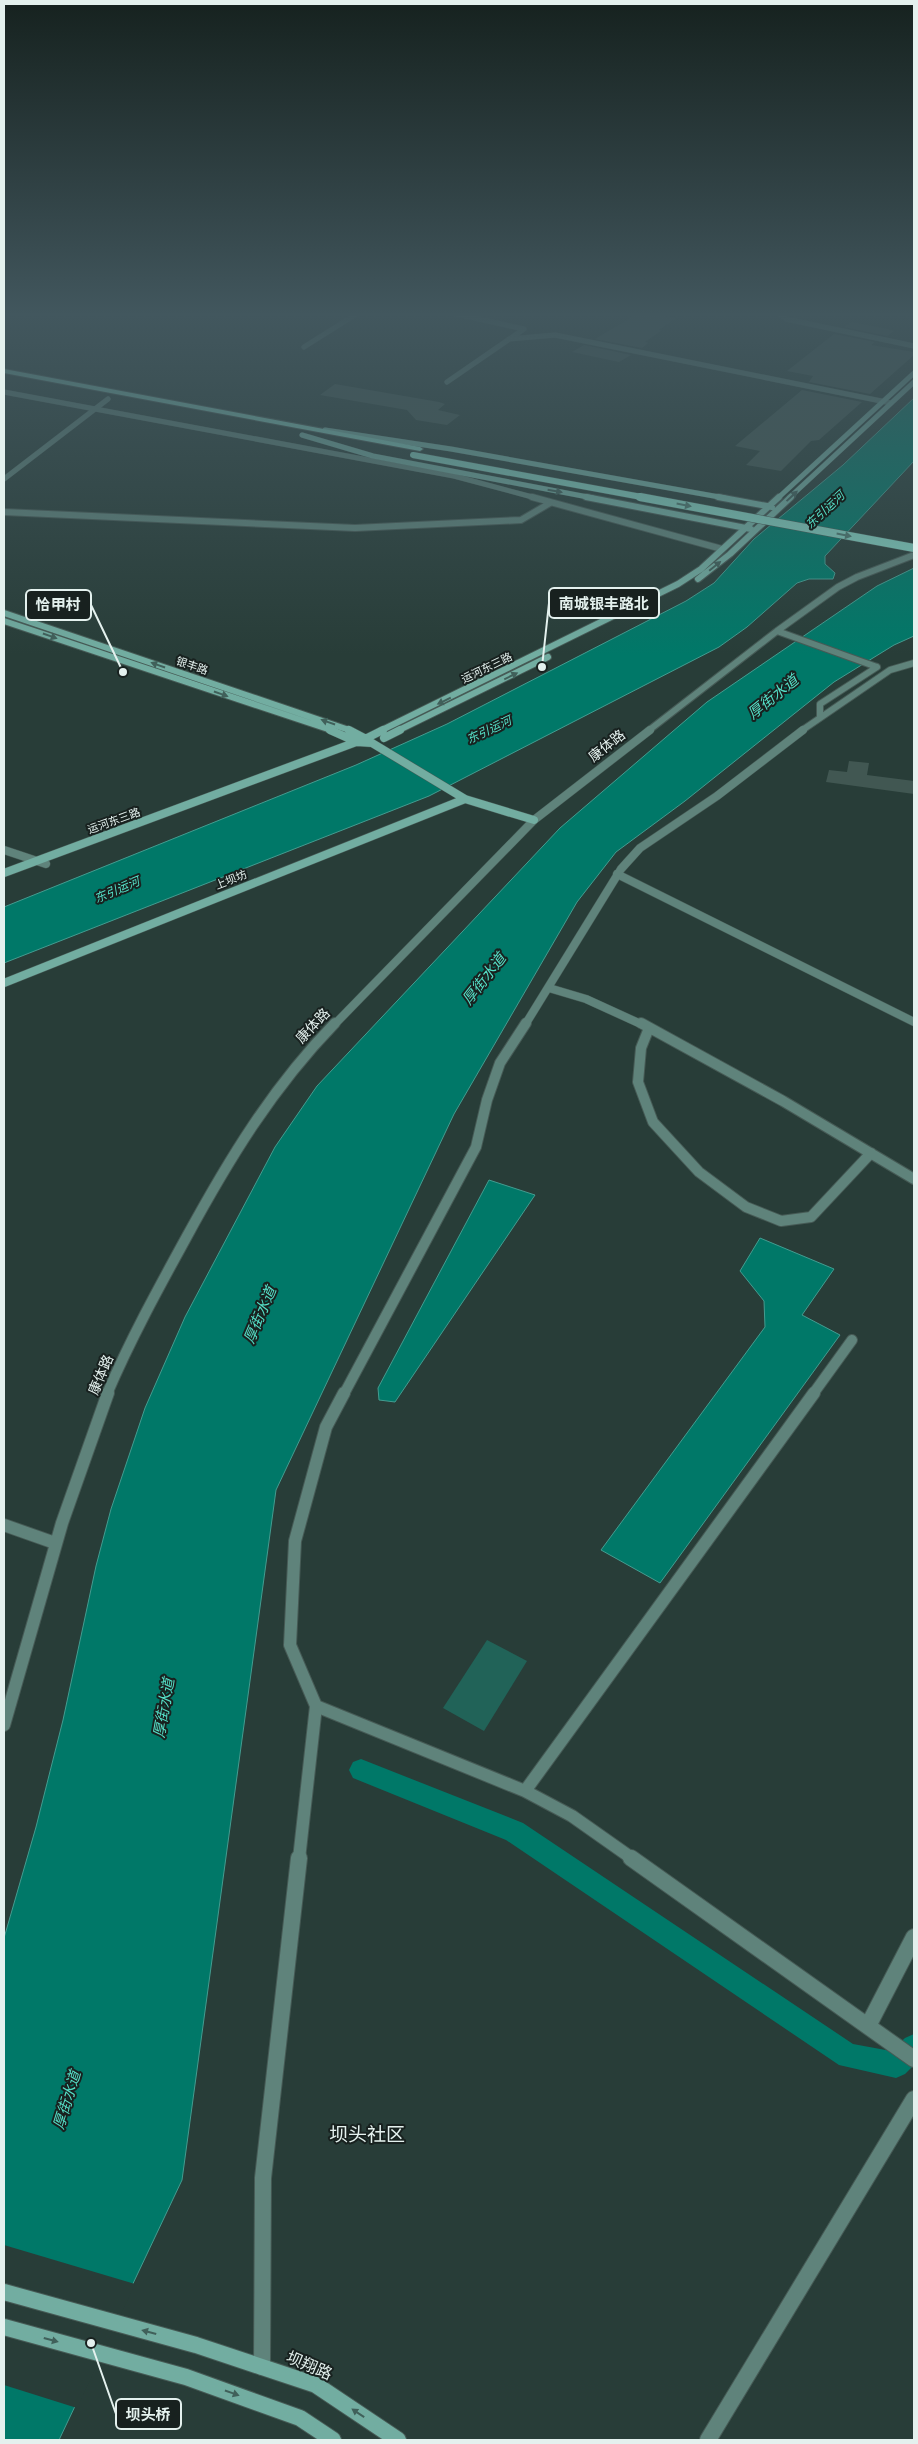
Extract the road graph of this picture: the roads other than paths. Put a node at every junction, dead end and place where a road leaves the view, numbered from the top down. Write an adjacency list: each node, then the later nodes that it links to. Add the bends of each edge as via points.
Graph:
1 (71, 427): 9 (street)
2 (191, 427): 10 (street, via 454,476)
3 (305, 427): 7 (main road)
4 (855, 427): 11 (street, 运河东三路)
5 (865, 427): 12 (street, one-way to 5)
6 (267, 428): 8 (main road)
7 (310, 428): 11 (street, via 442,447); 16 (main road)
8 (302, 435): 14 (street, one-way to 14, via 372,456); 17 (main road, one-way to 17, bridge)
9 (4, 479)
10 (550, 503): 13 (street, via 521,520 355,528); 18 (street)
11 (768, 506): 12 (street); 14 (street, 运河东三路)
12 (779, 508): 15 (street)
13 (4, 512)
14 (746, 528): 15 (street); 18 (street, 运河东三路)
15 (756, 530): 20 (street, one-way to 15, via 709,571)
16 (914, 540)
17 (914, 548)
18 (722, 549): 27 (street, 运河东三路, one-way to 27, via 701,570 641,604)
19 (914, 555): 23 (street, 康体路, via 847,581)
20 (650, 607)
21 (4, 613): 27 (street, 银丰路, one-way to 21, via 347,729)
22 (4, 621): 28 (street, 银丰路, one-way to 28)
23 (777, 631): 26 (street, via 877,667 820,704); 30 (street, 康体路)
24 (555, 654): 27 (street, 运河东三路, one-way to 24)
25 (914, 663): 26 (street, via 890,670)
26 (820, 717): 35 (street, via 717,796 640,848)
27 (369, 740): 28 (street); 29 (street, 银丰路); 33 (street, 运河东三路)
28 (357, 742): 32 (street, 运河东三路)
29 (466, 799): 30 (street, 银丰路); 37 (street, 上坝坊)
30 (534, 820): 45 (street, 康体路, via 302,1057 255,1118 151,1301 125,1354 85,1452)
31 (4, 850): 32 (street)
32 (37, 861): 33 (street); 34 (street, 运河东三路)
33 (46, 864): 36 (street, 运河东三路)
34 (4, 874)
35 (617, 874): 38 (street); 39 (street)
36 (4, 880)
37 (4, 983)
38 (549, 988): 40 (street, via 586,999); 46 (street, via 500,1063 476,1147 326,1427 295,1541 290,1645)
39 (914, 1022)
40 (649, 1028): 41 (street); 41 (street, via 641,1048 638,1082 653,1122 699,1172 746,1207 781,1221 811,1217)
41 (871, 1153): 42 (street)
42 (914, 1179)
43 (852, 1340): 48 (street)
44 (4, 1524): 45 (street)
45 (56, 1543): 47 (street, 康体路)
46 (316, 1706): 48 (street); 55 (street, via 263,2178)
47 (4, 1725)
48 (525, 1791): 50 (street, via 572,1816)
49 (914, 1937): 50 (street)
50 (868, 2026): 51 (street)
51 (914, 2060)
52 (914, 2099): 58 (street)
53 (4, 2292): 55 (street, 坝翔路, one-way to 53, via 196,2345)
54 (4, 2327): 56 (street, one-way to 56, via 186,2377 300,2418)
55 (262, 2367): 57 (street, 坝翔路, one-way to 55, via 316,2385)
56 (333, 2440)
57 (398, 2440)
58 (708, 2440)

